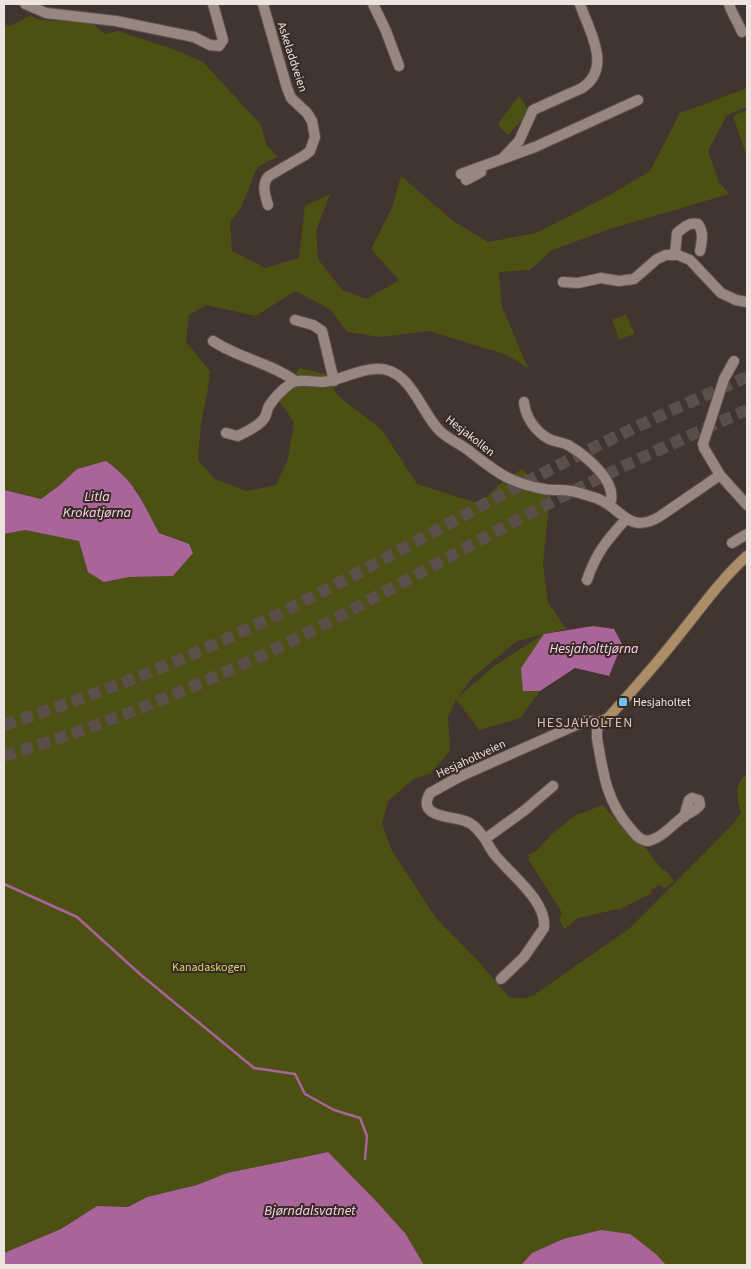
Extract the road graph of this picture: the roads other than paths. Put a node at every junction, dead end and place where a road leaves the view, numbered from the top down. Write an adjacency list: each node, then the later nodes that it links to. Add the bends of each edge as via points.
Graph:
1 (25, 4): 2 (street, via 46,13 116,21 194,37 219,46 223,40)
2 (213, 4)
3 (262, 4): 12 (street, Askeladdveien, via 287,88 291,98 312,121 315,137 305,156 266,179)
4 (373, 4): 8 (street)
5 (580, 4): 10 (street, via 598,56 597,71 590,83 582,88 533,110 519,140)
6 (729, 4): 7 (street)
7 (742, 32)
8 (398, 66)
9 (638, 100): 10 (street)
10 (504, 158): 11 (street)
11 (464, 177)
12 (268, 204)
13 (700, 251): 14 (street, via 701,228 692,223 677,233)
14 (675, 254): 15 (street, via 657,259 634,279); 16 (street, via 690,260 727,297)
15 (563, 282)
16 (747, 302)
17 (294, 320): 21 (street, via 322,331)
18 (213, 341): 20 (street, Hesjakollen)
19 (734, 361): 24 (street, via 724,379 703,444)
20 (295, 381): 21 (street, Hesjakollen); 23 (street, via 278,394 265,418 252,429 238,436)
21 (334, 381): 25 (street, Hesjakollen, via 373,369 393,373 414,391 439,430 500,475 519,483 571,491)
22 (524, 402): 25 (street, via 530,420 541,433 570,446 599,470 611,492)
23 (226, 433)
24 (720, 475): 26 (street); 27 (street, via 651,522 632,523)
25 (610, 504): 27 (street, Hesjakollen)
26 (747, 505)
27 (626, 519): 31 (street, via 595,558)
28 (747, 534): 29 (street)
29 (732, 544)
30 (747, 556): 33 (main road, via 714,590 650,671 608,718)
31 (588, 580)
32 (581, 722): 33 (main road, Hesjaholtveien); 36 (street, Hesjaholtveien, via 430,793 427,804 434,814 464,821 479,830)
33 (600, 722): 35 (street, via 597,738 608,792 622,819 638,838 652,840)
34 (553, 786): 36 (street)
35 (684, 817)
36 (485, 839): 37 (street, Hesjaholtveien, via 494,855 527,889 541,912 544,924 524,956)
37 (501, 979)

